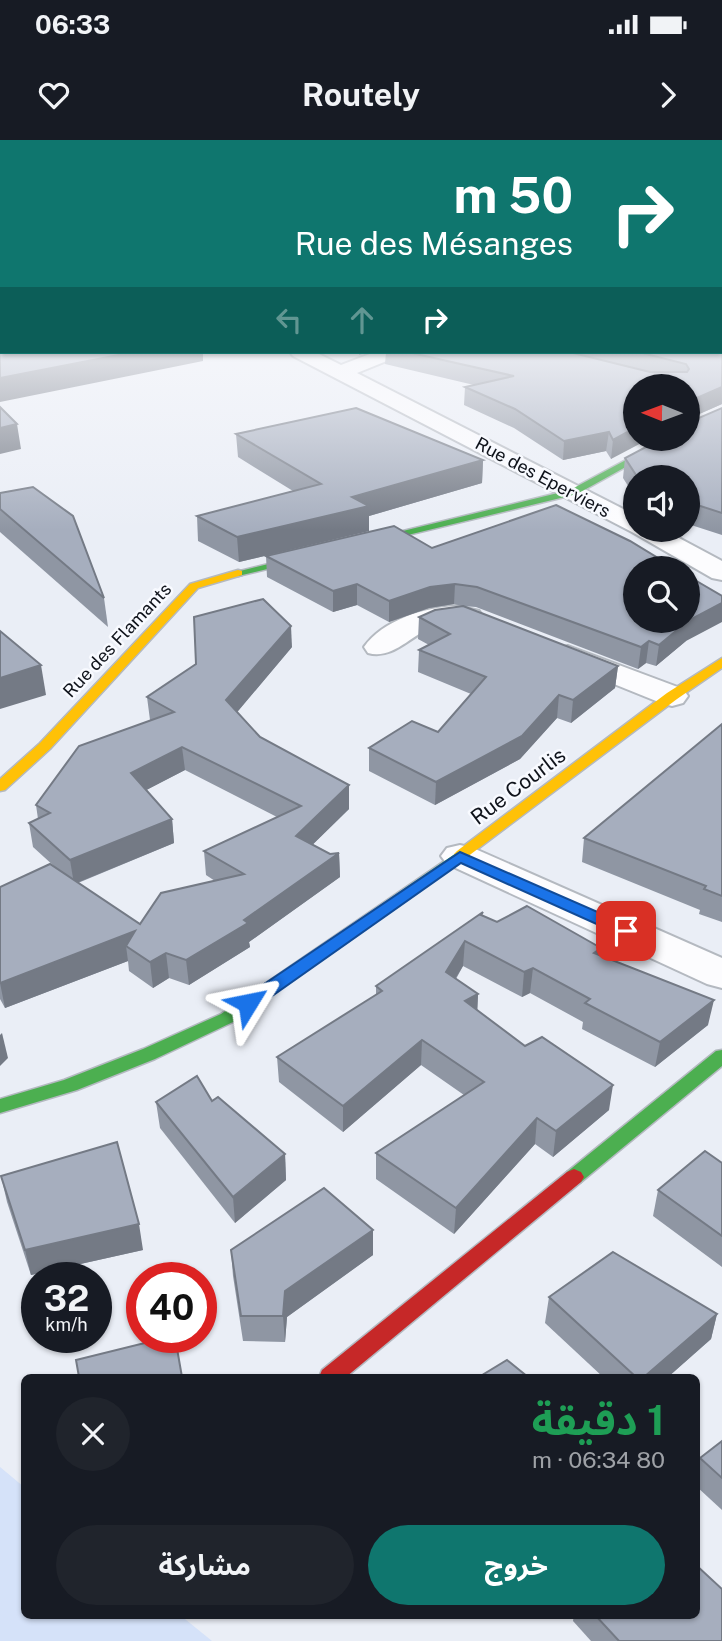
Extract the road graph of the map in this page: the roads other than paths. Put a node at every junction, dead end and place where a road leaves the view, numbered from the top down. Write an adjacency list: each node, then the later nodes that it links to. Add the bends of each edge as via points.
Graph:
1 (376, 390): 3 (street, Rue des Eperviers)
2 (648, 452): 3 (street, Rue des Flamants)
3 (573, 492): 4 (street, Rue des Eperviers); 12 (street, Rue des Flamants, via 194,586 45,746)
4 (623, 519)
5 (666, 542): 6 (street)
6 (722, 572)
7 (492, 626): 9 (street, via 466,616 442,616 411,624)
8 (543, 646): 11 (street)
9 (379, 647)
10 (722, 662): 11 (street, Rue Courlis)
11 (672, 696): 13 (street, Rue Courlis)
12 (0, 787)
13 (460, 856): 14 (street); 16 (street, Rue Courlis, via 227,1018 71,1086)
14 (722, 974)
15 (722, 1056): 17 (street)
16 (0, 1106)
17 (334, 1374)

